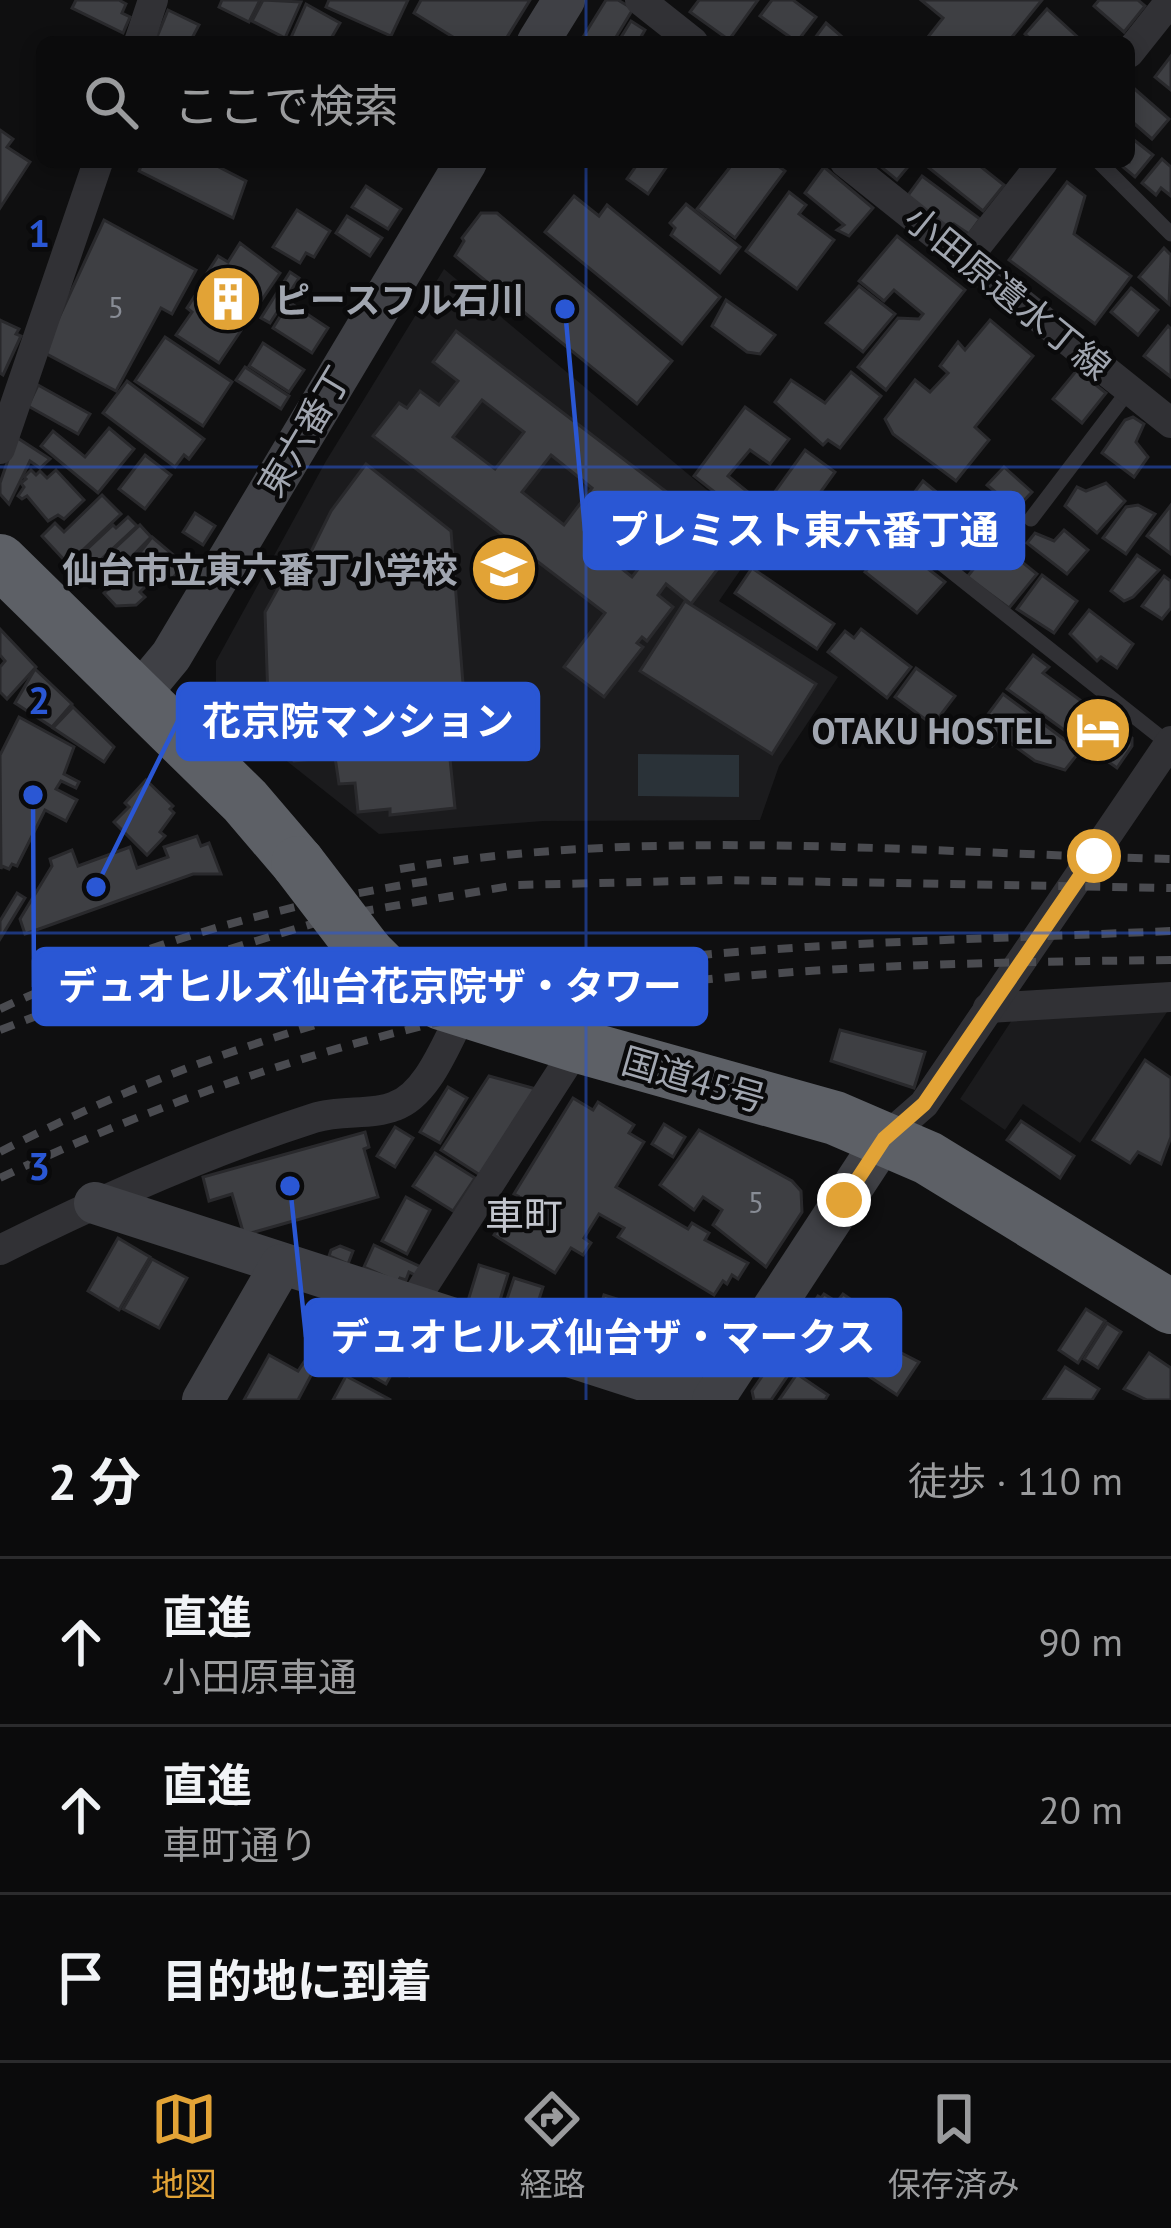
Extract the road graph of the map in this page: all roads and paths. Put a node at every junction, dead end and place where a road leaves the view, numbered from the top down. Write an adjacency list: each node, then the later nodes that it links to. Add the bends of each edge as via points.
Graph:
1 (153, 0): 5 (street)
2 (564, 0): 6 (street)
3 (640, 0): 7 (street)
4 (1171, 0): 8 (street)
5 (141, 36)
6 (542, 36)
7 (685, 36)
8 (1135, 45)
9 (96, 168): 18 (street)
10 (462, 168): 22 (street, 東六番丁, via 171,656)
11 (853, 168): 15 (street, 小田原遺水丁線)
12 (1038, 168): 15 (street)
13 (1105, 168): 14 (lane)
14 (1171, 235)
15 (967, 258): 16 (street, 小田原遺水丁線)
16 (1130, 390): 17 (street, 小田原遺水丁線); 19 (lane)
17 (1171, 423)
18 (0, 449)
19 (1031, 519)
20 (888, 521): 23 (lane)
21 (0, 561): 22 (highway, 国道45号)
22 (137, 697): 26 (highway, 国道45号, bridge, via 245,800 387,973)
23 (1170, 742): 25 (street)
24 (1171, 997): 25 (street)
25 (988, 1008): 28 (street, via 924,1104)
26 (464, 1010): 27 (highway, 国道45号); 29 (street, via 426,1078 395,1106 321,1115)
27 (578, 1046): 28 (highway, 国道45号); 32 (street)
28 (884, 1139): 33 (highway, 国道45号); 35 (street)
29 (95, 1203): 30 (street); 31 (street)
30 (0, 1250)
31 (281, 1265): 32 (street); 34 (street)
32 (412, 1304): 35 (street)
33 (1171, 1307)
34 (202, 1400)
35 (709, 1400)

